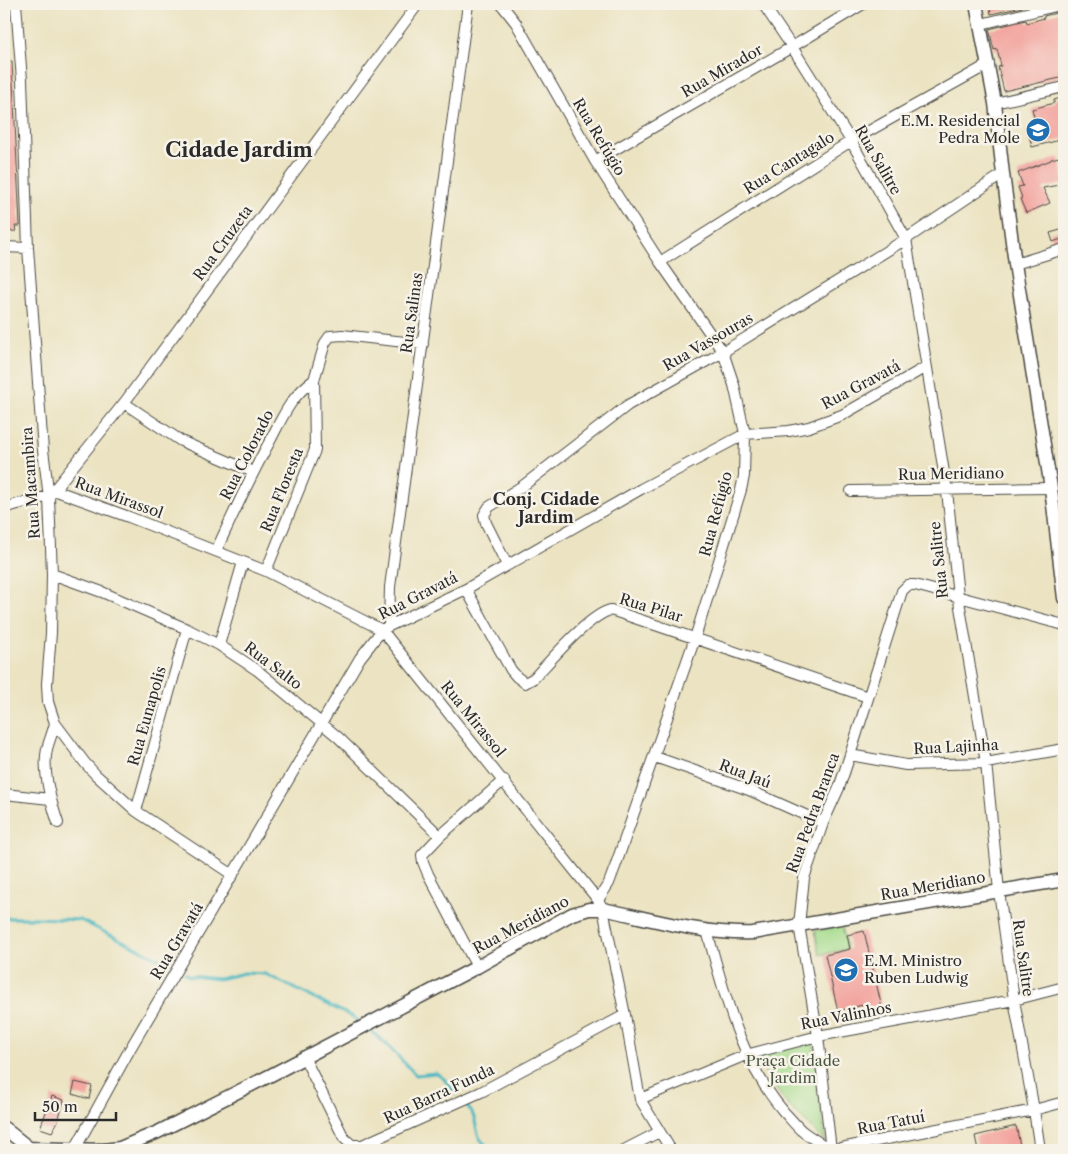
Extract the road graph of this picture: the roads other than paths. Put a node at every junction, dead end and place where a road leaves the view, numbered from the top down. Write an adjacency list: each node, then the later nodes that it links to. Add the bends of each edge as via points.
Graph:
1 (16, 4): 20 (street, Rua Macambira)
2 (418, 4): 28 (street, Rua Cruzeta)
3 (468, 4): 24 (street, Rua Salinas)
4 (501, 4): 16 (street, Rua Refúgio, via 516,23)
5 (763, 4): 11 (street, Rua Salitre)
6 (863, 4): 9 (street, Rua Mirador)
7 (976, 4): 10 (street)
8 (1064, 4): 10 (street)
9 (849, 8): 11 (street, Rua Mirador)
10 (981, 24): 12 (street)
11 (792, 47): 15 (street, Rua Salitre); 16 (street, Rua Mirador)
12 (989, 64): 14 (street); 15 (street, Rua Cantagalo)
13 (1064, 87): 14 (street)
14 (996, 103): 17 (street)
15 (850, 141): 18 (street, Rua Salitre); 22 (street, Rua Cantagalo)
16 (595, 161): 22 (street, Rua Refúgio)
17 (1003, 174): 18 (street, Rua Vassouras); 23 (street)
18 (906, 239): 25 (street, Rua Vassouras); 26 (street, Rua Salitre)
19 (4, 247): 20 (street)
20 (28, 248): 34 (street, Rua Macambira, via 43,450)
21 (1064, 249): 23 (street)
22 (660, 262): 25 (street, Rua Refúgio)
23 (1015, 264): 31 (street)
24 (423, 344): 27 (street, Rua Floresta, via 334,335 324,343); 45 (street, Rua Salinas)
25 (723, 352): 29 (street, Rua Refúgio); 38 (street, Rua Vassouras, via 628,405 486,510 486,523)
26 (926, 367): 29 (street, Rua Gravatá, via 842,415 789,431); 33 (street, Rua Salitre)
27 (314, 380): 30 (street, Rua Colorado, via 297,394); 39 (street, Rua Floresta, via 315,450)
28 (124, 403): 30 (street, via 189,445); 34 (street, Rua Cruzeta)
29 (745, 434): 38 (street, Rua Gravatá); 47 (street, Rua Refúgio, via 741,490)
30 (253, 472): 36 (street, Rua Colorado)
31 (1051, 488): 33 (street, Rua Meridiano); 43 (street)
32 (852, 491): 33 (street, Rua Meridiano)
33 (947, 491): 42 (street, Rua Salitre)
34 (52, 494): 35 (street); 36 (street, Rua Mirassol, via 129,517); 40 (street, Rua Macambira)
35 (4, 508)
36 (216, 551): 37 (street, Rua Mirassol)
37 (244, 562): 39 (street, Rua Mirassol); 48 (street)
38 (507, 565): 41 (street, Rua Gravatá)
39 (266, 570): 45 (street, Rua Mirassol)
40 (52, 574): 46 (street, Rua Salto); 50 (street, Rua Macambira, via 47,684 48,702)
41 (466, 590): 45 (street, Rua Gravatá); 47 (street, Rua Pilar, via 511,670 525,683 534,678 583,628 606,611 620,612)
42 (958, 595): 44 (street); 49 (street, Rua Pedra Branca, via 915,585 904,587); 55 (street, Rua Salitre)
43 (1064, 598)
44 (1064, 625)
45 (385, 628): 51 (street, Rua Gravatá, via 360,658); 56 (street, Rua Mirassol)
46 (187, 629): 48 (street, Rua Salto); 59 (street, Rua Eunapolis)
47 (695, 638): 49 (street, Rua Pilar); 54 (street, Rua Refúgio)
48 (219, 645): 51 (street, Rua Salto, via 257,670)
49 (868, 697): 53 (street, Rua Pedra Branca)
50 (55, 723): 58 (street, via 46,760); 59 (street, Rua Macambira, via 85,763)
51 (322, 724): 62 (street, Rua Salto); 63 (street, Rua Gravatá)
52 (1064, 749): 55 (street, Rua Lajinha)
53 (850, 755): 55 (street, Rua Lajinha, via 906,765); 61 (street, Rua Pedra Branca)
54 (655, 757): 61 (street, Rua Jaú, via 749,790); 66 (street, Rua Refúgio)
55 (986, 763): 65 (street, Rua Salitre)
56 (504, 780): 62 (street); 66 (street, Rua Mirassol)
57 (4, 794): 58 (street)
58 (50, 799): 60 (street)
59 (136, 811): 63 (street, Rua Macambira)
60 (58, 823)
61 (823, 824): 67 (street, Rua Pedra Branca, via 804,878)
62 (440, 836): 69 (street, via 422,855 423,862)
63 (233, 875): 82 (street, Rua Gravatá)
64 (1064, 880): 65 (street, Rua Meridiano)
65 (999, 891): 67 (street, Rua Meridiano); 71 (street, Rua Salitre)
66 (601, 904): 68 (street, Rua Meridiano); 69 (street, Rua Meridiano, via 572,914); 72 (street, Rua Mirassol)
67 (799, 925): 68 (street, Rua Meridiano, via 753,933); 73 (street, Rua Pedra Branca)
68 (707, 931): 74 (street)
69 (477, 967): 75 (street, Rua Meridiano)
70 (1064, 986): 71 (street, Rua Valinhos)
71 (1014, 1000): 73 (street, Rua Valinhos); 78 (street, Rua Salitre)
72 (625, 1014): 75 (street, Rua Barra Funda, via 481,1092 362,1145 352,1145 344,1138); 76 (street, Rua Mirassol)
73 (818, 1036): 74 (street, Rua Valinhos); 85 (street, Rua Pedra Branca)
74 (746, 1055): 76 (street, Rua Valinhos); 85 (street, via 775,1101 793,1122)
75 (304, 1057): 82 (street, Rua Meridiano, via 158,1132 120,1148)
76 (640, 1099): 80 (street, Rua Mirassol)
77 (1064, 1102): 78 (street, Rua Tatuí)
78 (1034, 1110): 85 (street, Rua Tatuí); 86 (street, Rua Salitre)
79 (4, 1128): 81 (street)
80 (659, 1132): 83 (street); 84 (street, Rua Mirassol)
81 (30, 1149): 82 (street, Rua Meridiano)
82 (75, 1149)
83 (624, 1150)
84 (671, 1150)
85 (831, 1150)
86 (1040, 1150)

